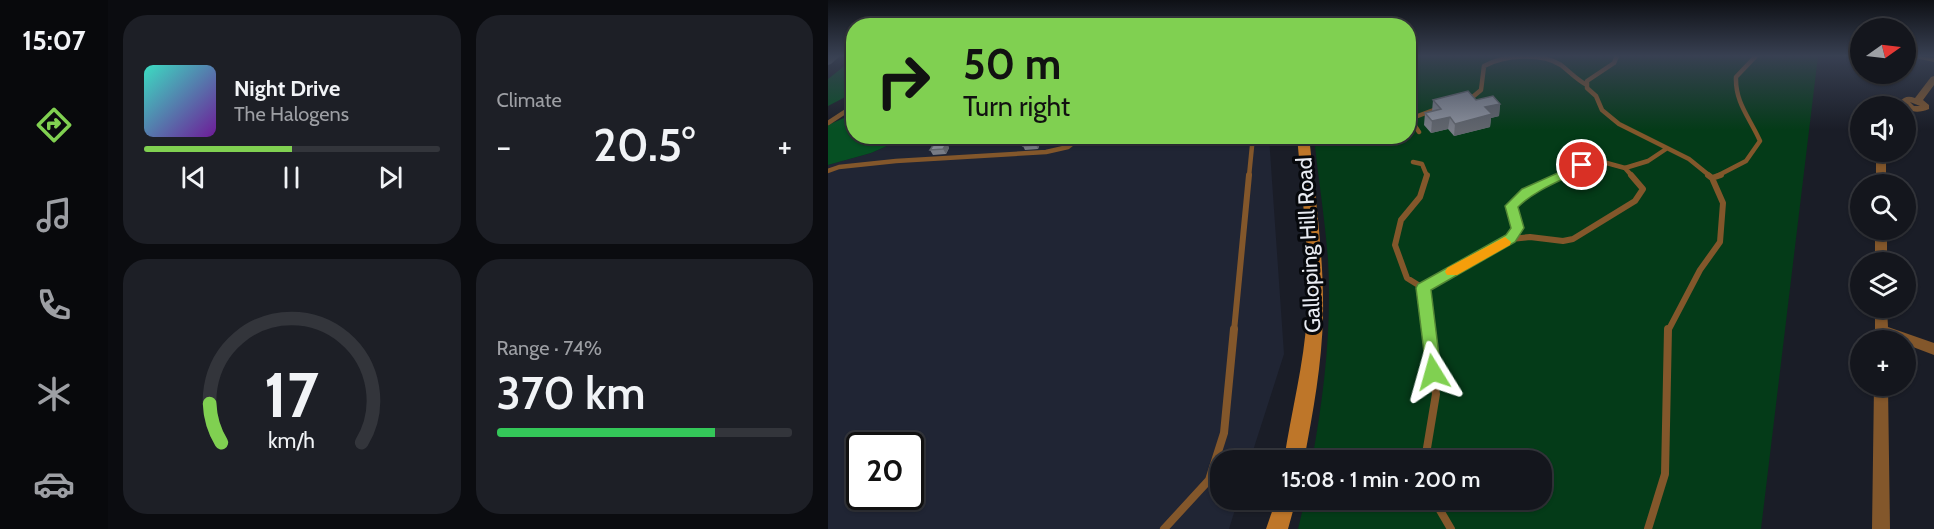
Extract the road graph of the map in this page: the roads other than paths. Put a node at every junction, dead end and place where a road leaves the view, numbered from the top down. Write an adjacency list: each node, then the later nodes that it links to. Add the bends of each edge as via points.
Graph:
1 (1483, 81): 7 (lane, via 1478,97)
2 (1578, 81): 6 (lane)
3 (1587, 81): 6 (lane)
4 (1736, 81): 24 (lane, via 1734,93 1760,141 1752,158)
5 (1933, 81): 9 (street)
6 (1587, 85): 20 (lane, via 1602,110 1619,124)
7 (1465, 101)
8 (1916, 103): 9 (street)
9 (1920, 105): 12 (street)
10 (1444, 107): 13 (lane)
11 (846, 111): 14 (lane)
12 (1932, 114)
13 (1416, 116)
14 (828, 123)
15 (1416, 128): 16 (lane)
16 (1419, 132)
17 (1072, 144): 23 (lane, via 1046,152 896,160)
18 (1252, 144): 34 (lane, via 1224,433 1209,480)
19 (1304, 144): 30 (main road, Galloping Hill Road, via 1315,315)
20 (1666, 149): 22 (lane, via 1648,161); 24 (lane, via 1689,159)
21 (1413, 162): 26 (lane, via 1422,164 1427,175 1420,196 1401,220 1395,245 1407,278)
22 (1625, 168): 25 (lane, via 1603,162 1582,165 1526,192 1511,206 1518,228); 25 (lane, via 1643,189 1635,201 1570,242 1537,237)
23 (828, 171)
24 (1712, 178): 37 (lane, via 1723,203 1720,242 1668,329 1665,474)
25 (1511, 239): 26 (lane)
26 (1424, 288): 31 (lane, via 1436,394)
27 (1916, 344): 28 (street)
28 (1934, 349)
29 (1881, 396): 38 (street)
30 (1296, 450)
31 (1427, 450)
32 (1283, 510): 35 (main road)
33 (1440, 510): 36 (lane)
34 (1164, 529)
35 (1277, 529)
36 (1451, 529)
37 (1648, 529)
38 (1881, 529)

